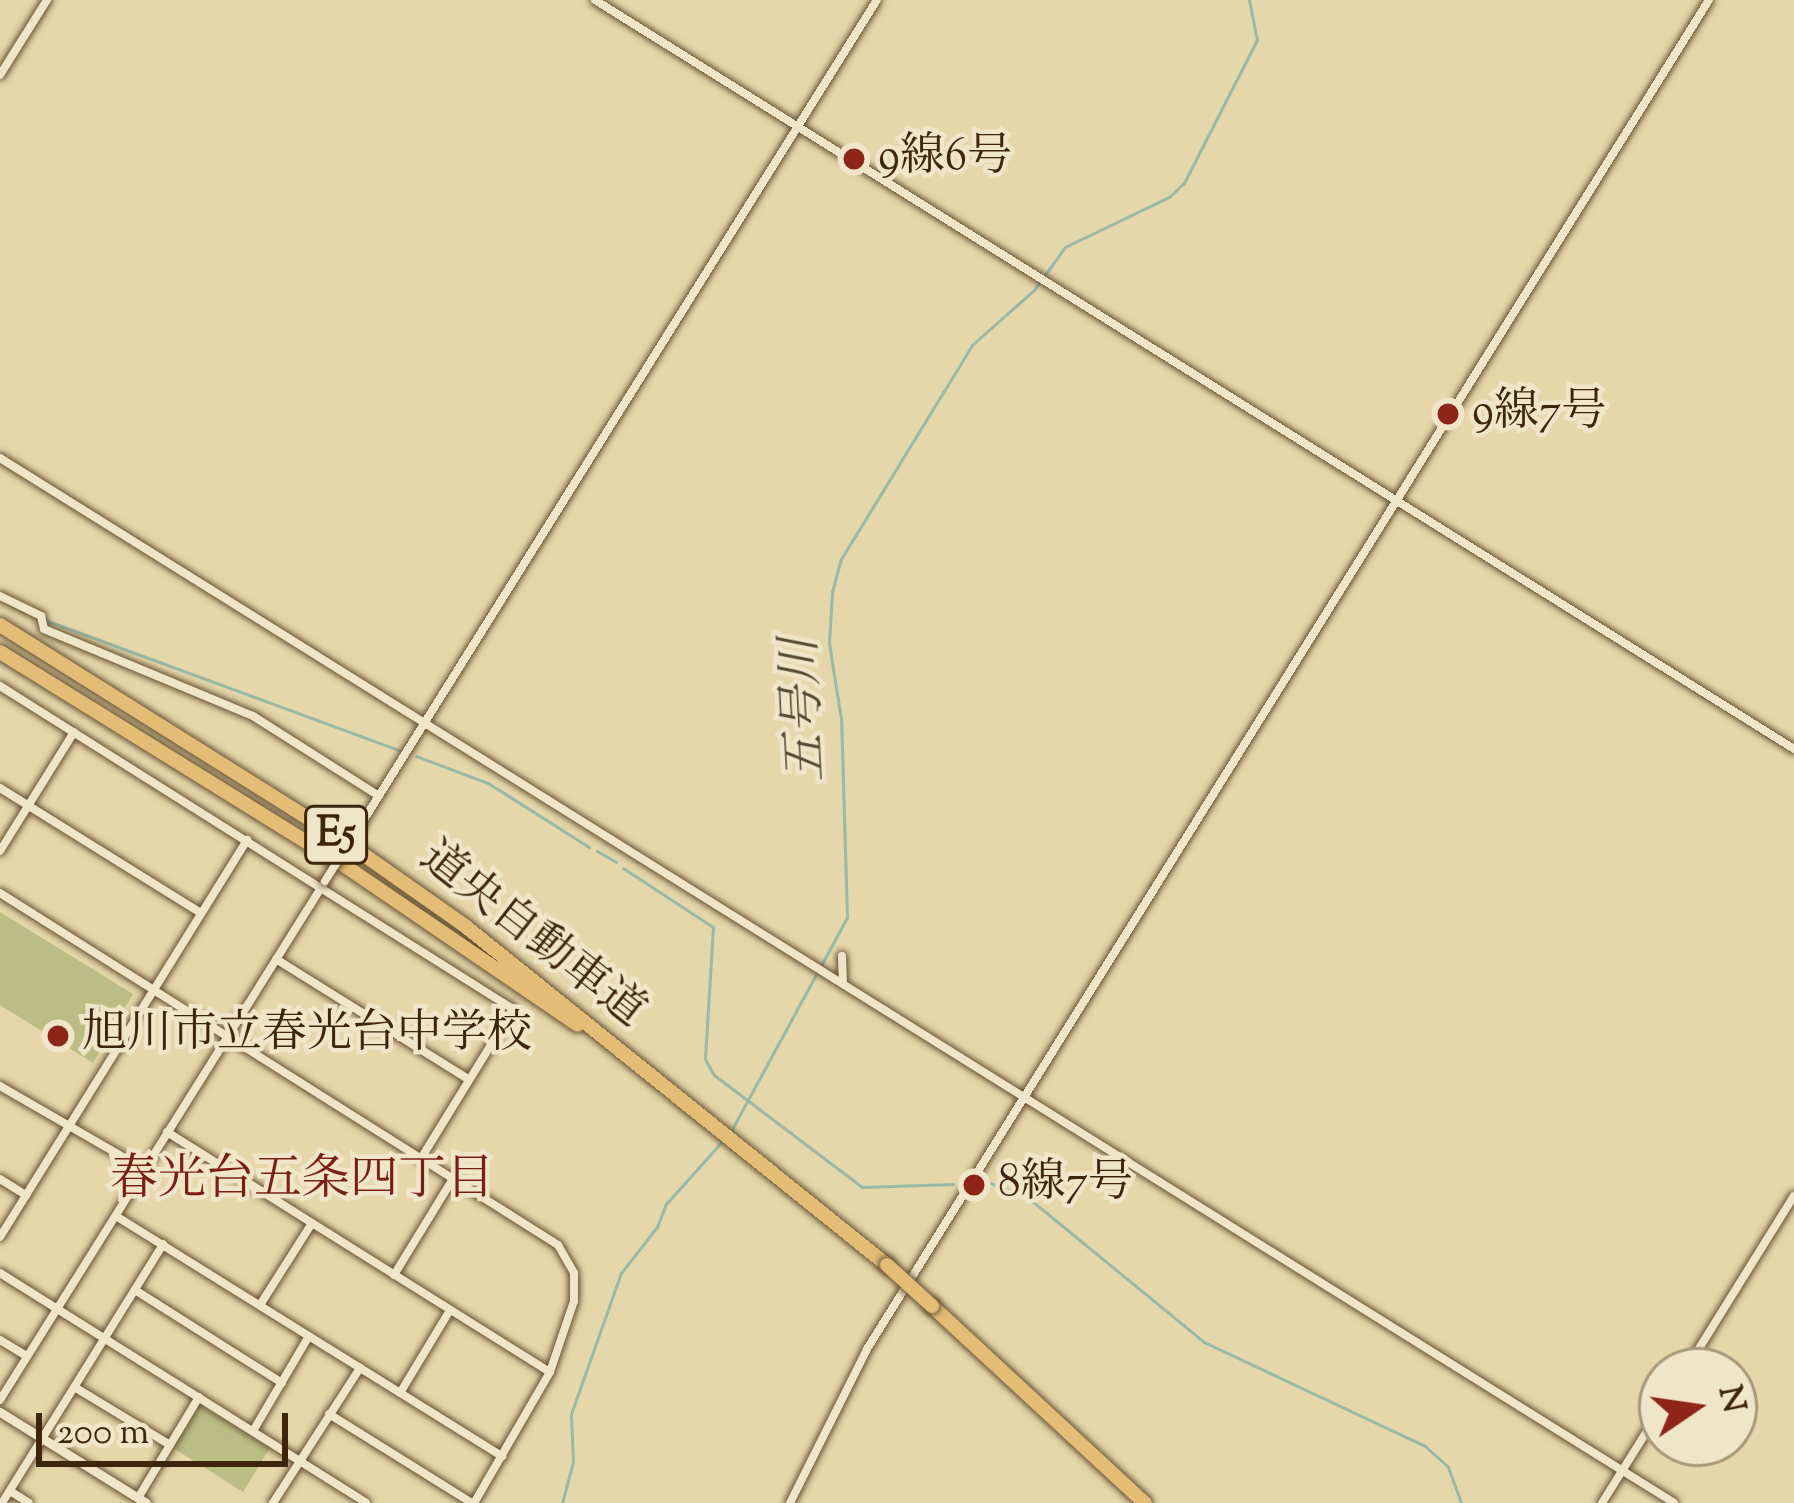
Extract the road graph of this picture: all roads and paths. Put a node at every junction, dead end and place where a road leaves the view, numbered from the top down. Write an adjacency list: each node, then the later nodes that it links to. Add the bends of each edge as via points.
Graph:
1 (47, 0): 5 (street)
2 (595, 0): 6 (street)
3 (877, 0): 6 (street)
4 (1709, 0): 8 (street)
5 (0, 75)
6 (797, 126): 8 (street); 13 (street)
7 (0, 458): 13 (street)
8 (1396, 500): 15 (street); 32 (street)
9 (0, 596): 17 (street, via 42,619 44,629 253,716)
10 (0, 625): 29 (highway, 道央自動車道 / E5, via 360,850)
11 (0, 652): 29 (highway, 道央自動車道 / E5, via 348,868)
12 (0, 686): 14 (street)
13 (425, 724): 17 (street); 26 (street)
14 (74, 732): 18 (street); 19 (street)
15 (1794, 749)
16 (0, 788): 18 (street)
17 (379, 796): 21 (street, bridge)
18 (28, 806): 20 (street); 23 (street)
19 (247, 840): 21 (street); 23 (street)
20 (0, 850)
21 (323, 884): 25 (street); 30 (street, via 513,1009)
22 (0, 893): 27 (street)
23 (201, 913): 27 (street)
24 (842, 956): 26 (street)
25 (276, 959): 28 (street); 30 (street)
26 (844, 986): 32 (street)
27 (154, 989): 28 (street); 33 (street)
28 (229, 1035): 34 (street); 35 (street)
29 (652, 1076): 80 (highway, 道央自動車道 / E5, bridge, via 887,1265)
30 (468, 1079): 35 (street)
31 (0, 1086): 33 (street)
32 (1024, 1097): 71 (street); 79 (street, via 867,1349)
33 (69, 1127): 36 (street); 39 (street)
34 (167, 1132): 36 (street); 42 (street)
35 (422, 1157): 37 (street)
36 (144, 1169): 41 (street)
37 (454, 1177): 46 (street); 57 (street, via 547,1235 568,1258 574,1301)
38 (0, 1179): 39 (street)
39 (26, 1195): 43 (street)
40 (1794, 1196): 54 (street)
41 (116, 1216): 44 (street); 49 (street)
42 (311, 1223): 46 (street); 48 (street)
43 (0, 1237)
44 (163, 1244): 47 (street); 48 (street)
45 (0, 1274): 49 (street)
46 (394, 1275): 50 (street)
47 (135, 1290): 52 (street); 58 (street)
48 (260, 1305): 51 (street)
49 (57, 1308): 52 (street); 55 (street)
50 (450, 1310): 57 (street); 60 (street)
51 (309, 1336): 56 (street); 58 (street)
52 (106, 1337): 59 (street); 61 (street)
53 (0, 1340): 55 (street)
54 (1699, 1347)
55 (27, 1356): 62 (street)
56 (360, 1368): 60 (street); 64 (street)
57 (550, 1372): 69 (street)
58 (282, 1383): 65 (street)
59 (76, 1388): 66 (street); 67 (street)
60 (400, 1393): 69 (street)
61 (199, 1397): 65 (street); 67 (street)
62 (0, 1400)
63 (0, 1412): 66 (street)
64 (329, 1414): 70 (street); 78 (street)
65 (254, 1431): 70 (street)
66 (42, 1438): 72 (street); 73 (street)
67 (170, 1445): 73 (street)
68 (1638, 1445): 71 (street)
69 (502, 1456): 78 (street)
70 (300, 1461): 76 (street); 77 (street)
71 (1622, 1470): 81 (street); 82 (street)
72 (10, 1491): 74 (street); 75 (street)
73 (142, 1500)
74 (2, 1503)
75 (29, 1503)
76 (273, 1503)
77 (366, 1503)
78 (473, 1503)
79 (790, 1503)
80 (1145, 1503)
81 (1602, 1503)
82 (1674, 1503)

